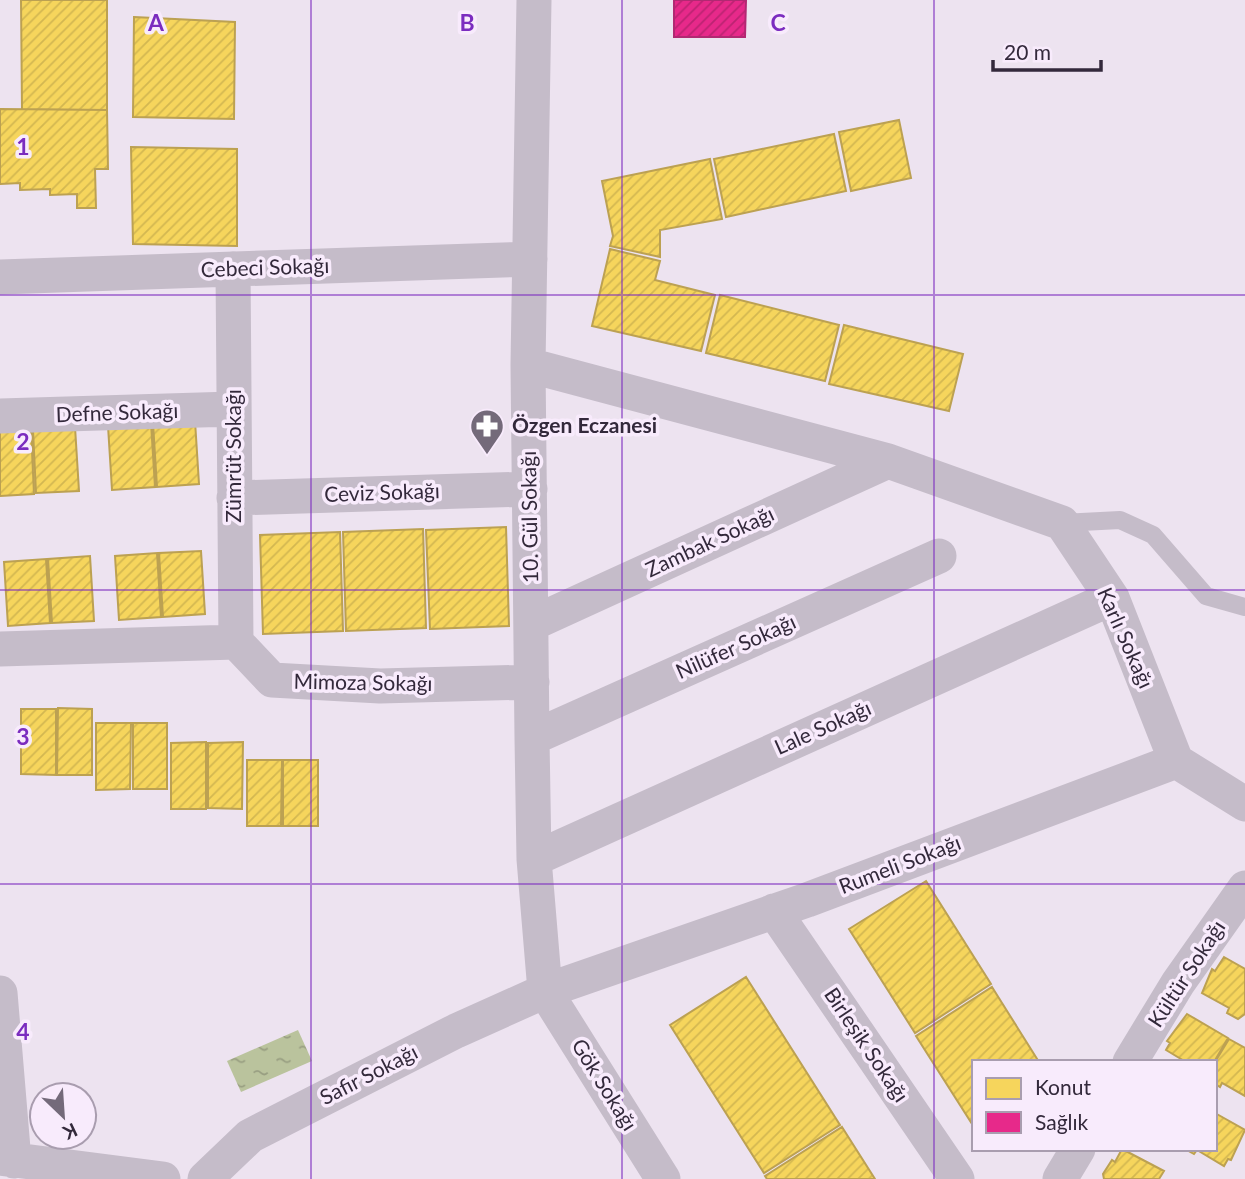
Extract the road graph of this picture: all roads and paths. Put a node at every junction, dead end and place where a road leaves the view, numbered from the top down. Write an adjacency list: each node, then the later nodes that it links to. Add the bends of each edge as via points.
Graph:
1 (534, 0): 2 (street, 10. Gül Sokağı)
2 (530, 259): 3 (street, Cebeci Sokağı); 5 (street, 10. Gül Sokağı)
3 (233, 270): 4 (street, Cebeci Sokağı); 6 (street, Zümrüt Sokağı)
4 (0, 277)
5 (528, 365): 8 (street); 9 (street, 10. Gül Sokağı)
6 (233, 410): 7 (street, Defne Sokağı); 10 (street, Zümrüt Sokağı)
7 (0, 416)
8 (888, 461): 11 (street); 15 (street, Zambak Sokağı)
9 (530, 489): 10 (street, Ceviz Sokağı); 15 (street, 10. Gül Sokağı)
10 (234, 498): 16 (street, Zümrüt Sokağı)
11 (1062, 523): 13 (street, Karlı Sokağı); 14 (lane, via 1120,520 1153,535 1206,596)
12 (939, 556): 19 (street, Nilüfer Sokağı)
13 (1112, 598): 20 (street, Karlı Sokağı); 22 (street, Lale Sokağı)
14 (1245, 607)
15 (531, 624): 18 (street, 10. Gül Sokağı)
16 (236, 642): 17 (street); 18 (street, Mimoza Sokağı, via 272,680 380,687)
17 (0, 649)
18 (532, 682): 19 (street, 10. Gül Sokağı)
19 (532, 738): 22 (street, 10. Gül Sokağı)
20 (1177, 761): 21 (street); 24 (street, Rumeli Sokağı)
21 (1245, 804)
22 (534, 859): 25 (street, 10. Gül Sokağı)
23 (1245, 888): 27 (street, Kültür Sokağı)
24 (774, 911): 25 (street, Rumeli Sokağı); 33 (street, Birleşik Sokağı)
25 (545, 991): 31 (street, Safir Sokağı, via 250,1136); 32 (street, Gök Sokağı)
26 (0, 993): 29 (street)
27 (1131, 1060)
28 (1077, 1151): 34 (street)
29 (7, 1160): 30 (street)
30 (163, 1179)
31 (205, 1179)
32 (663, 1179)
33 (957, 1179)
34 (1060, 1179)

